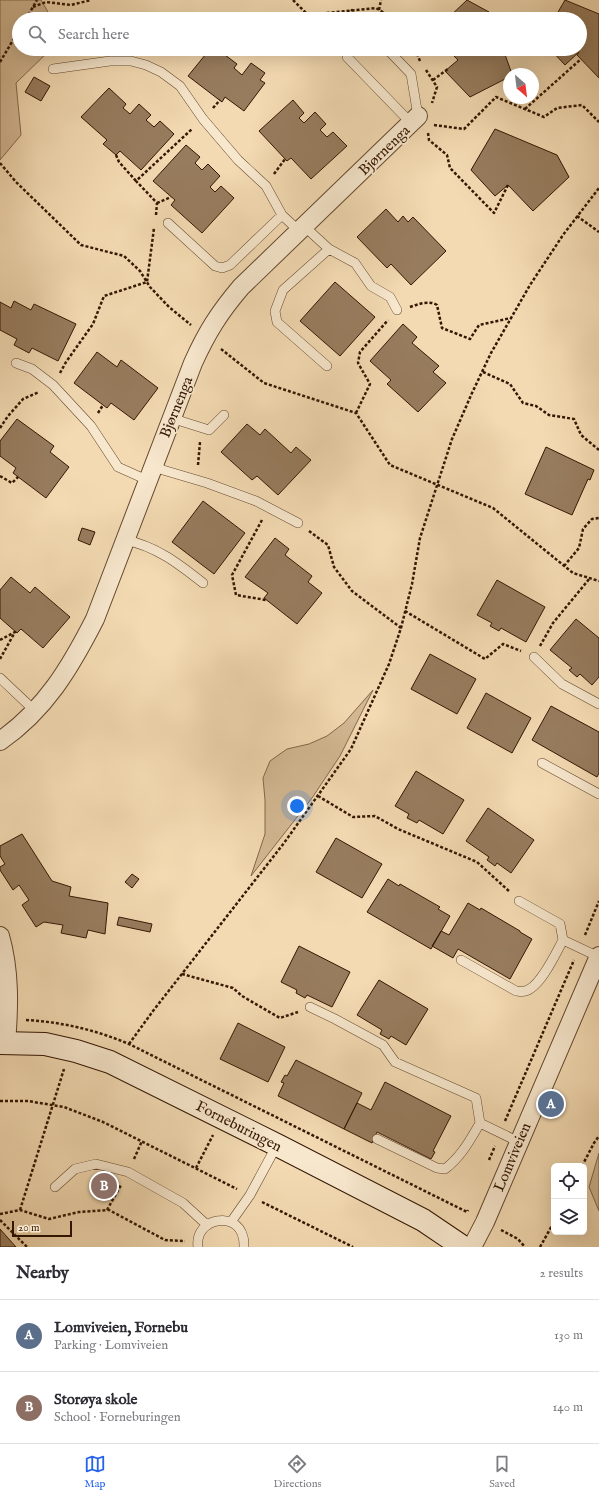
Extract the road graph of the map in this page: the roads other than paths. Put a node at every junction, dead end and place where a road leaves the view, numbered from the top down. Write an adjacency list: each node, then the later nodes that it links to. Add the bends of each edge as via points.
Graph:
1 (394, 56): 4 (lane, via 411,74)
2 (347, 57): 4 (lane)
3 (53, 69): 5 (lane, via 110,61 131,61 161,72 180,86 203,119 238,160 266,186)
4 (419, 121): 7 (street, Bjørnenga)
5 (282, 215): 6 (lane, via 230,265 222,268 215,266); 7 (lane)
6 (168, 223)
7 (301, 229): 8 (lane); 13 (street, Bjørnenga, via 241,286 220,311 193,363)
8 (329, 249): 9 (lane, via 355,263 371,286 390,297); 11 (lane, via 283,290 275,311 277,322)
9 (397, 310)
10 (16, 363): 14 (lane, via 32,369 54,385 91,426 118,467)
11 (327, 366)
12 (224, 415): 13 (lane, via 210,430)
13 (171, 418): 14 (street, Bjørnenga)
14 (150, 472): 15 (lane, via 163,470 256,500); 16 (street, Bjørnenga)
15 (298, 523)
16 (125, 540): 17 (lane, via 136,542 169,557); 21 (street, Bjørnenga, via 80,649 65,674)
17 (203, 583)
18 (534, 657): 20 (lane, via 562,684)
19 (2, 684): 21 (lane)
20 (599, 704)
21 (35, 712): 22 (street, Bjørnenga)
22 (0, 741)
23 (542, 763): 24 (lane)
24 (599, 794)
25 (519, 901): 27 (lane, via 560,924)
26 (0, 936): 31 (street, via 6,965 8,1019)
27 (563, 940): 28 (lane); 29 (lane, via 540,979 525,991 516,991)
28 (599, 956): 34 (street, Lomviveien)
29 (461, 960)
30 (310, 1007): 32 (lane, via 383,1045 395,1062 476,1098)
31 (3, 1043): 35 (street, Forneburingen, via 45,1044 110,1062)
32 (480, 1123): 33 (lane, via 461,1154 445,1169 437,1168); 34 (lane)
33 (377, 1139)
34 (519, 1142): 42 (street, Lomviveien)
35 (277, 1145): 37 (lane, via 250,1195); 41 (street, Forneburingen, via 423,1220)
36 (55, 1187): 38 (lane, via 75,1169 96,1164 128,1172 183,1203)
37 (231, 1222): 38 (lane, via 218,1220); 40 (lane, via 239,1228)
38 (207, 1225): 39 (lane, via 200,1232)
39 (198, 1244)
40 (244, 1247)
41 (463, 1247)
42 (472, 1247)

